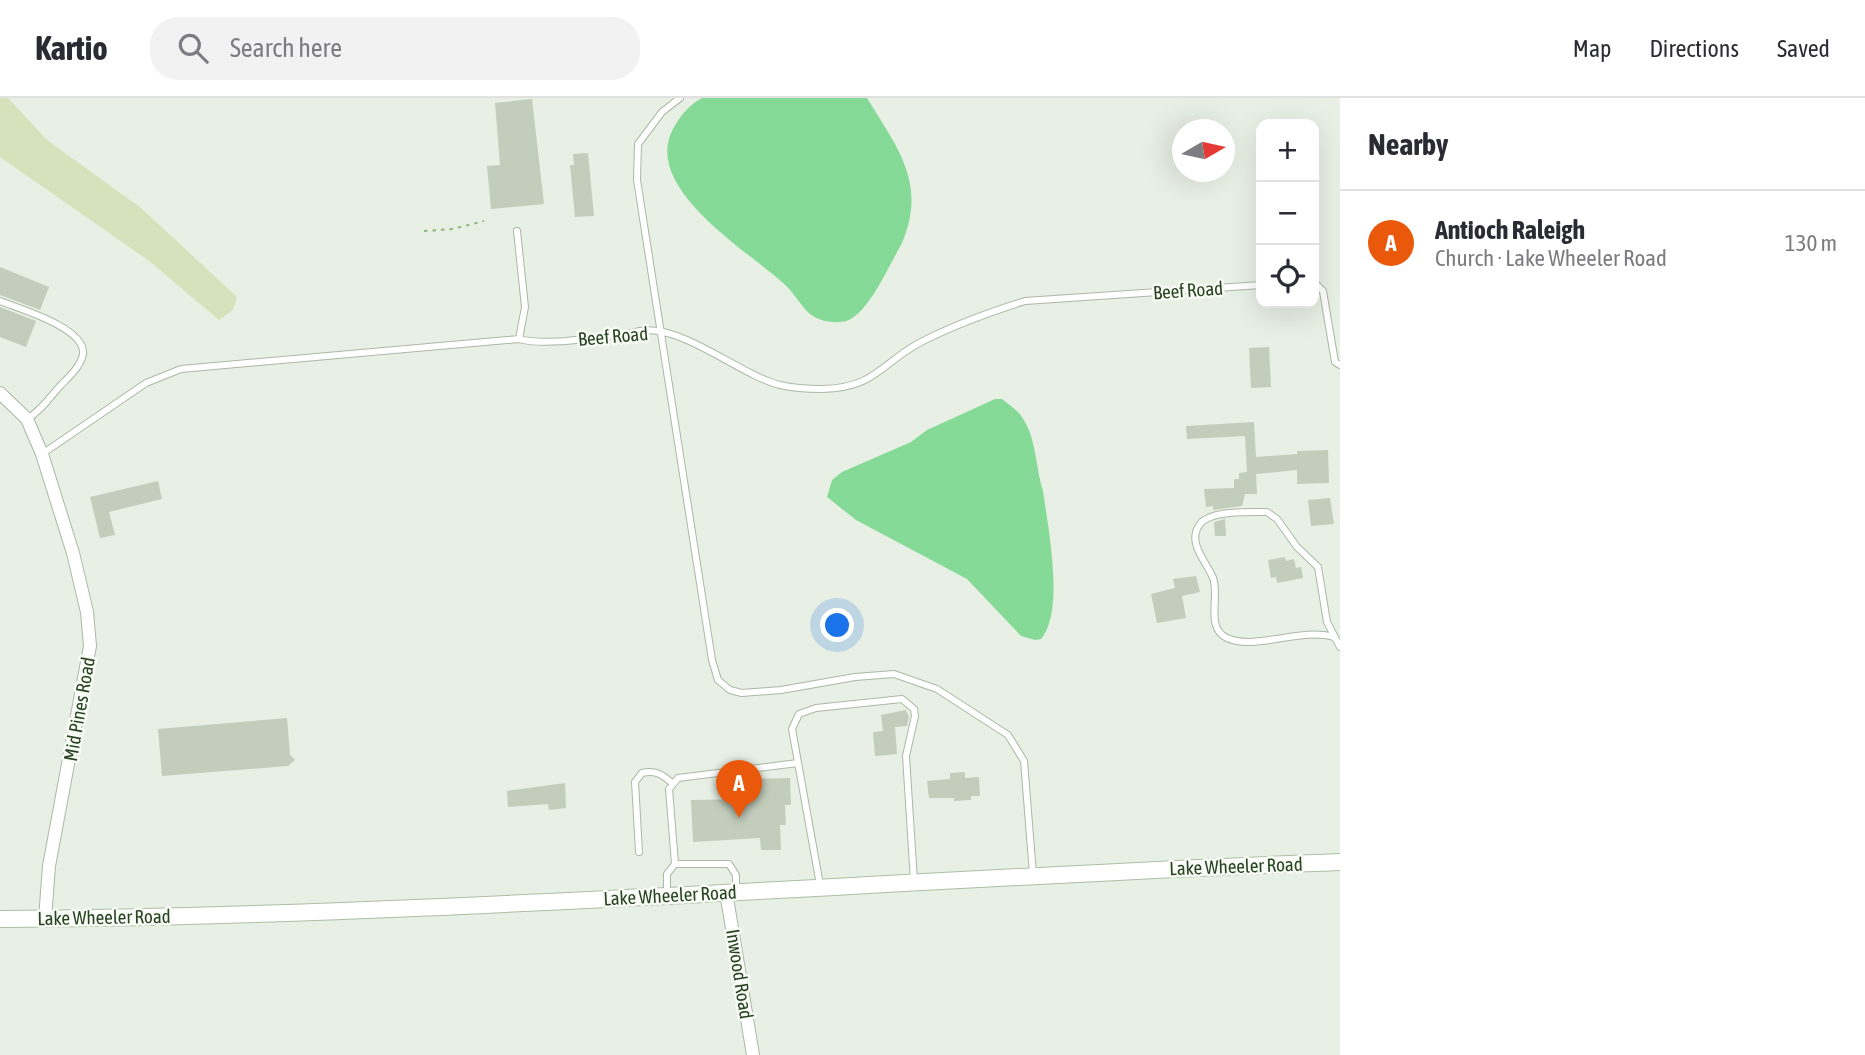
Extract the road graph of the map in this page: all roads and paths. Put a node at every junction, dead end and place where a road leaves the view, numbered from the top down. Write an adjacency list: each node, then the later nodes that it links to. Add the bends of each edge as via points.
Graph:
1 (680, 98): 8 (lane, via 662,112 638,144 637,180)
2 (484, 220): 3 (path)
3 (424, 231)
4 (517, 231): 9 (lane, via 525,307)
5 (1256, 285): 8 (lane, Beef Road, via 1025,301 919,343 872,378 850,387 778,384 686,338)
6 (1319, 287): 10 (lane, via 1335,362)
7 (0, 301): 12 (lane, via 58,324 74,335 83,351 70,376)
8 (662, 333): 9 (lane, Beef Road, via 640,330 567,340); 21 (lane, via 718,680 742,693 894,674 937,689 1008,734 1024,761)
9 (519, 340): 13 (lane, Beef Road, via 181,369 146,383)
10 (1340, 365)
11 (0, 393): 12 (street, Mid Pines Road)
12 (27, 419): 13 (street, Mid Pines Road)
13 (42, 454): 27 (street, Mid Pines Road, via 87,611 90,646 49,866)
14 (1334, 637): 14 (lane, via 1321,633 1239,641 1225,637 1216,626 1213,577 1198,551 1199,525 1220,514 1267,512 1277,519 1318,568); 15 (lane)
15 (1340, 647)
16 (799, 763): 17 (lane, via 678,778); 22 (lane, via 792,729 799,714 840,704 908,702 915,716 906,756); 23 (lane)
17 (672, 783): 18 (lane, via 653,771 642,773 635,782); 20 (lane)
18 (639, 852)
19 (1340, 862): 21 (street, Lake Wheeler Road)
20 (675, 864): 24 (lane, via 729,864 736,875); 25 (lane, via 667,874)
21 (1033, 876): 22 (street, Lake Wheeler Road)
22 (914, 883): 23 (street, Lake Wheeler Road)
23 (820, 888): 24 (street, Lake Wheeler Road)
24 (731, 892): 25 (street, Lake Wheeler Road); 28 (street, Inwood Road)
25 (667, 895): 27 (street, Lake Wheeler Road, via 406,910)
26 (0, 919): 27 (street, Lake Wheeler Road)
27 (45, 919)
28 (753, 1055)

